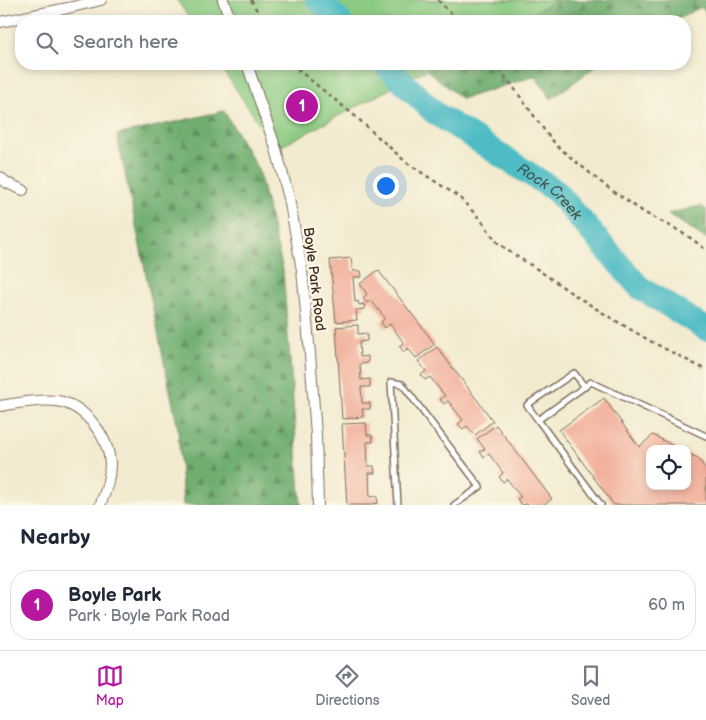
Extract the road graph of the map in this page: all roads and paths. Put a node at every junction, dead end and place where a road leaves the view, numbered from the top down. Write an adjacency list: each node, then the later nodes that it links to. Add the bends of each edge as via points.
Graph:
1 (101, 0): 5 (street)
2 (223, 0): 6 (street)
3 (251, 0): 7 (path)
4 (438, 0): 8 (path)
5 (34, 15)
6 (229, 15)
7 (260, 15)
8 (452, 15)
9 (15, 19): 10 (street)
10 (0, 22)
11 (249, 70): 23 (street, Boyle Park Road, via 287,190 302,270 316,435)
12 (298, 70): 17 (path, via 407,163 458,197 497,242 510,252 611,318)
13 (498, 70): 16 (path, via 558,146 607,187)
14 (0, 177): 15 (street)
15 (23, 190)
16 (706, 250)
17 (706, 370)
18 (585, 386): 20 (lane); 20 (lane, via 574,372 527,405); 21 (lane, via 592,382)
19 (0, 406): 22 (street, via 58,401 80,410 100,432 110,464 107,490)
20 (538, 420): 26 (lane)
21 (706, 436)
22 (100, 505)
23 (318, 505)
24 (398, 505): 25 (lane, via 391,382 402,384 480,487)
25 (454, 505)
26 (601, 505)

